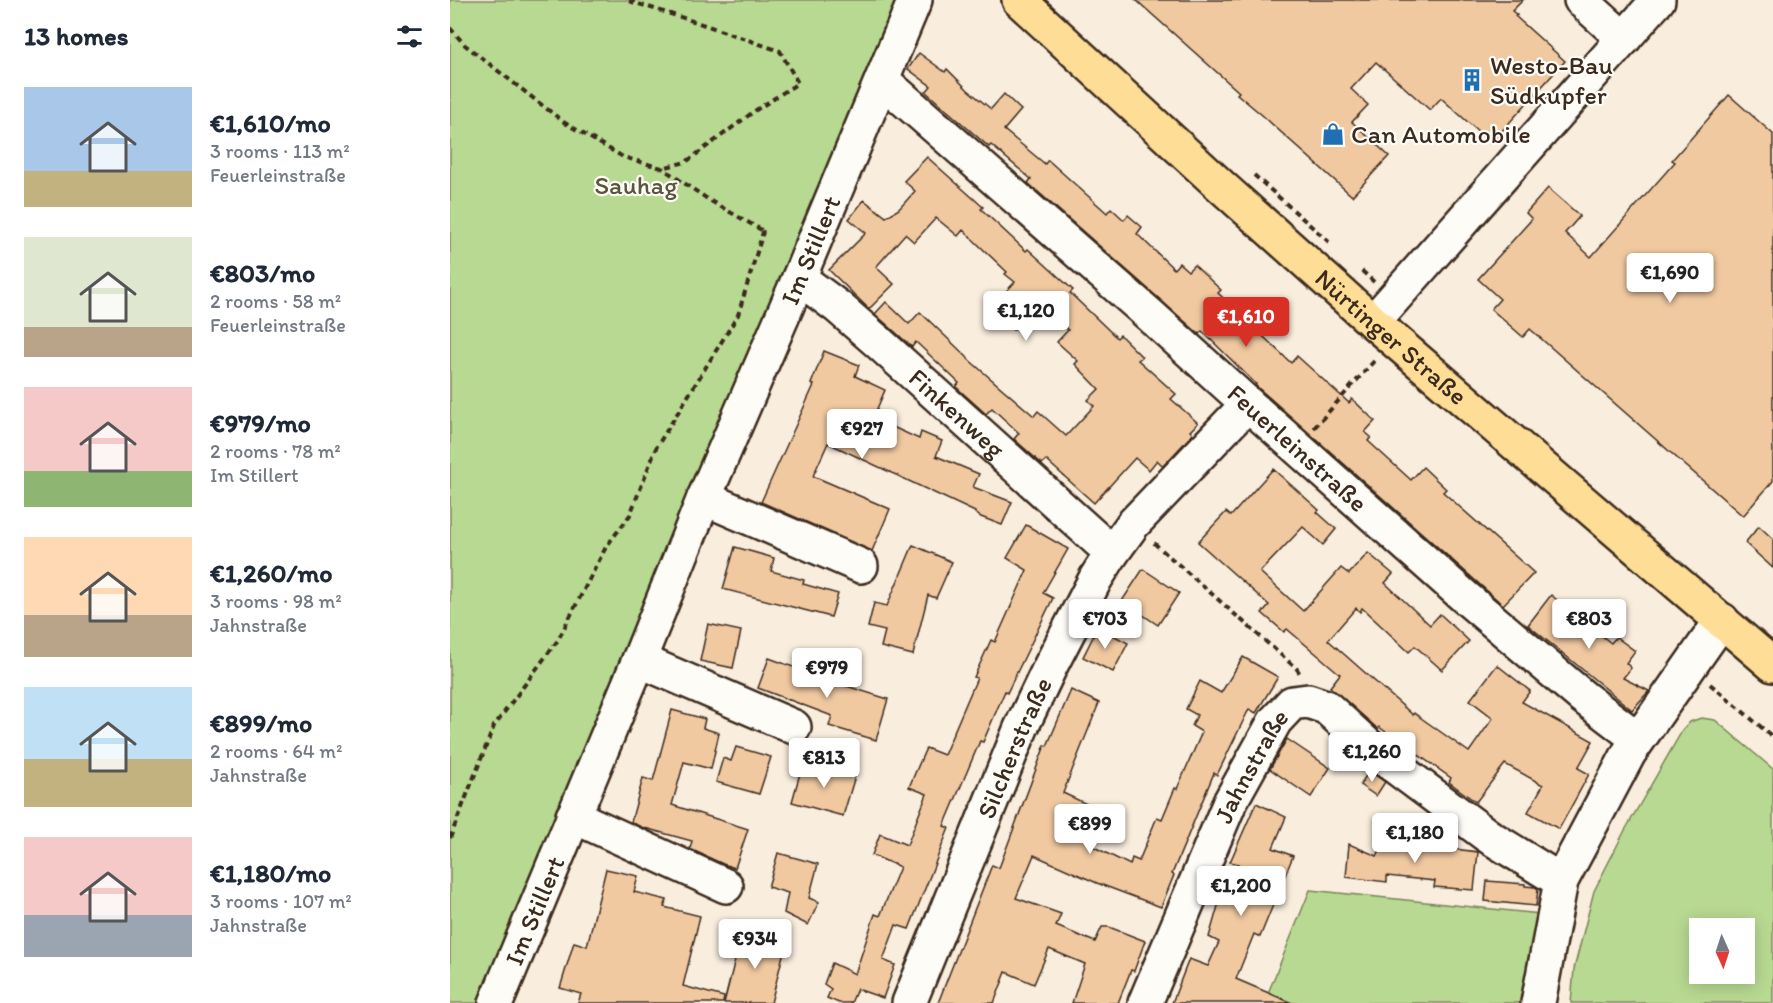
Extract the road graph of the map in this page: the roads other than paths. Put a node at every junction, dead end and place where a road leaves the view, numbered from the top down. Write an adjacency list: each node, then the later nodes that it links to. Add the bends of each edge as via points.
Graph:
1 (915, 0): 6 (street, Im Stillert)
2 (1019, 0): 8 (main road, Nürtinger Straße)
3 (1581, 0): 5 (street)
4 (1658, 0): 5 (street)
5 (1624, 39): 8 (street)
6 (882, 80): 7 (street, Im Stillert); 9 (street, Feuerleinstraße)
7 (799, 278): 10 (street, Im Stillert); 11 (street, Finkenweg, via 877,340)
8 (1384, 331): 13 (main road, Nürtinger Straße)
9 (1248, 404): 11 (street, Silcherstraße, via 1133,524); 17 (street, Feuerleinstraße, via 1490,619)
10 (704, 498): 12 (street); 14 (street, Im Stillert)
11 (1112, 553): 22 (street, Silcherstraße, via 1021,728)
12 (861, 566)
13 (1722, 620): 15 (main road, Nürtinger Straße); 17 (street)
14 (639, 660): 16 (street); 18 (street, Im Stillert)
15 (1773, 665)
16 (794, 727)
17 (1638, 739): 19 (street)
18 (573, 816): 20 (street); 21 (street, Im Stillert)
19 (1561, 881): 23 (street, Jahnstraße, via 1488,836 1374,751 1326,707 1308,701 1292,703 1275,721 1230,802); 24 (street)
20 (726, 886)
21 (496, 1003)
22 (909, 1003)
23 (1145, 1003)
24 (1538, 1003)

